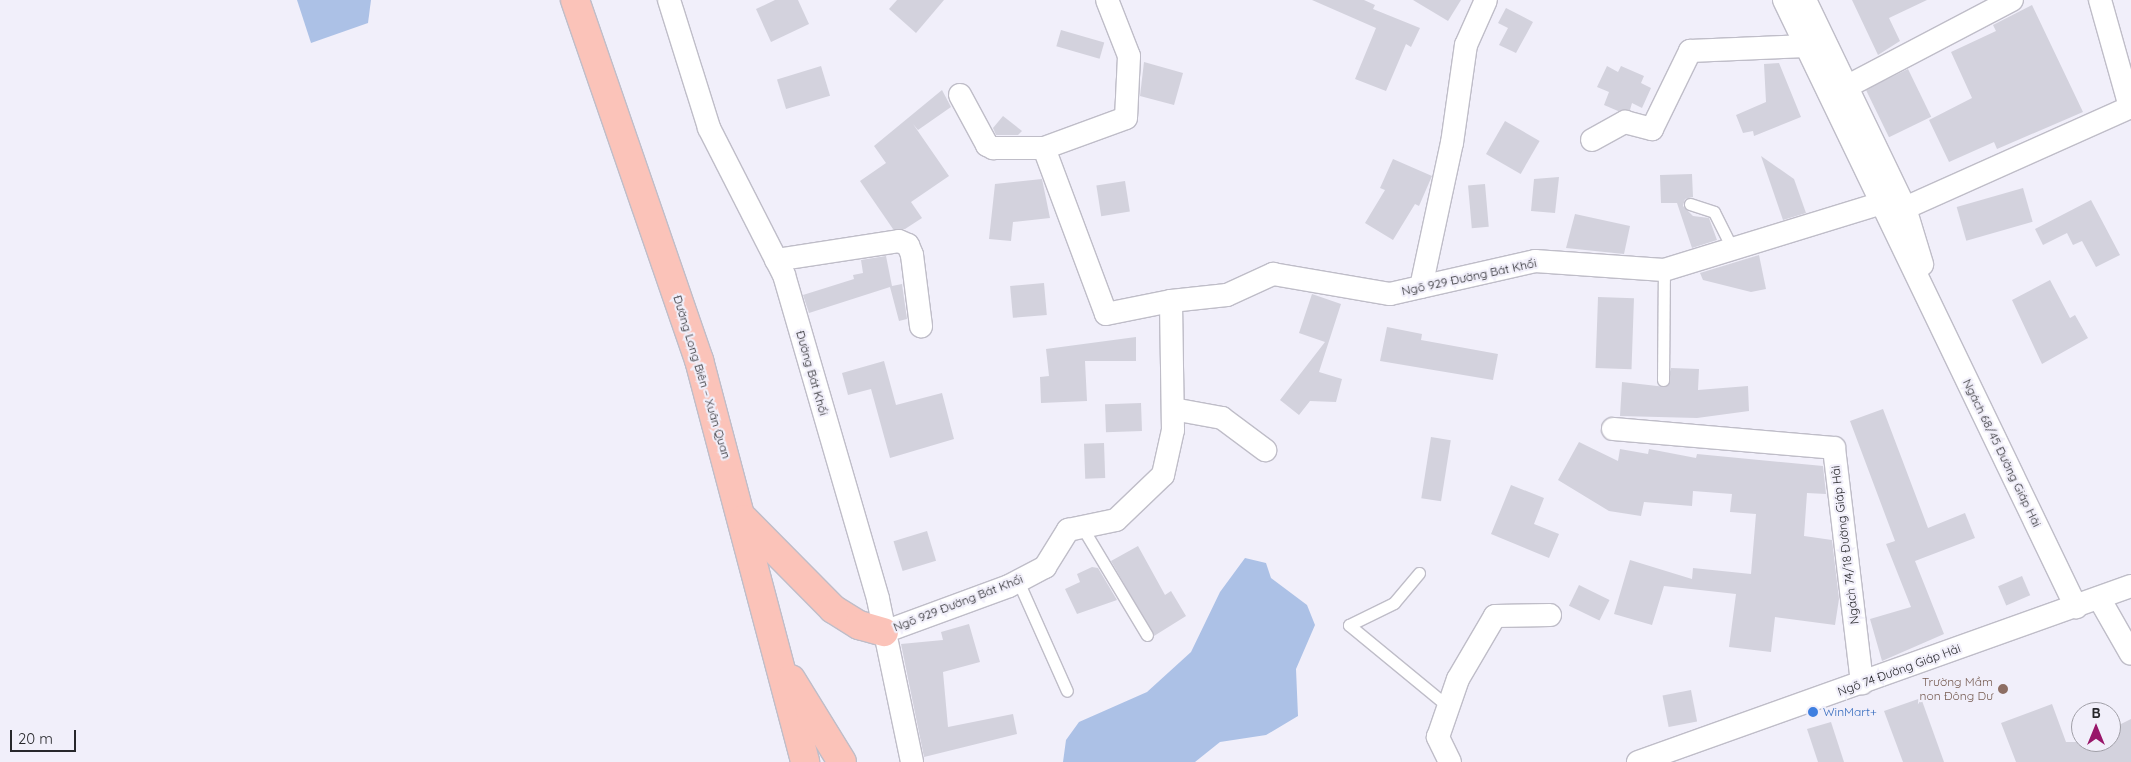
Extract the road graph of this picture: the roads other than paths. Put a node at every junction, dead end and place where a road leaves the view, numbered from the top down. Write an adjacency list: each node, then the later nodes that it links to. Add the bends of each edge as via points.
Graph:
1 (575, 0): 29 (main road, Đường Long Biên – Xuân Quan, via 699,360)
2 (669, 0): 19 (street, Đường Bát Khối, via 709,128)
3 (1108, 0): 14 (street, via 1130,56 1126,118)
4 (1486, 0): 21 (street, via 1466,45 1452,143)
5 (1784, 0): 9 (street, Ngách 68/45 Đường Giáp Hải)
6 (1805, 0): 10 (street, Ngách 68/45 Đường Giáp Hải)
7 (2012, 0): 10 (street)
8 (2100, 0): 12 (street)
9 (1806, 46): 13 (street, via 1690,51 1652,129 1625,122); 15 (street, Ngách 68/45 Đường Giáp Hải)
10 (1848, 86): 17 (street, Ngách 68/45 Đường Giáp Hải)
11 (960, 95): 14 (street, via 987,145)
12 (2130, 107): 17 (street)
13 (1592, 140)
14 (1044, 148): 23 (street, via 1106,314)
15 (1882, 203): 18 (street, Ngõ 929 Đường Bát Khối); 22 (street, Ngách 68/45 Đường Giáp Hải)
16 (1690, 204): 18 (lane, via 1714,212)
17 (1905, 208): 22 (street, Ngách 68/45 Đường Giáp Hải, via 1918,246)
18 (1732, 248): 20 (street, Ngõ 929 Đường Bát Khối)
19 (776, 260): 24 (street, via 899,241 912,254); 37 (street, Đường Bát Khối)
20 (1664, 270): 21 (street, Ngõ 929 Đường Bát Khối, via 1536,261); 25 (lane)
21 (1421, 287): 23 (street, Ngõ 929 Đường Bát Khối, via 1390,294 1273,274 1227,295)
22 (1928, 300): 35 (street, Ngách 68/45 Đường Giáp Hải)
23 (1171, 301): 26 (street, Ngõ 929 Đường Bát Khối)
24 (921, 326)
25 (1663, 380)
26 (1173, 409): 28 (street, via 1222,418); 30 (street, Ngõ 929 Đường Bát Khối, via 1164,476 1116,520)
27 (1613, 429): 41 (street, Ngách 74/18 Đường Giáp Hải, via 1834,448)
28 (1265, 450)
29 (743, 518): 37 (main road, via 833,609 860,625); 40 (main road, Đường Long Biên – Xuân Quan)
30 (1082, 527): 32 (street, Ngõ 929 Đường Bát Khối, via 1068,530 1045,567); 38 (lane)
31 (1419, 573): 43 (lane, via 1394,604 1349,625)
32 (1018, 581): 37 (street, Ngõ 929 Đường Bát Khối); 42 (lane)
33 (2131, 586): 34 (street, Ngõ 74 Đường Giáp Hải)
34 (2099, 598): 35 (street, Ngõ 74 Đường Giáp Hải); 39 (street)
35 (2076, 607): 41 (street, Ngõ 74 Đường Giáp Hải)
36 (1550, 615): 43 (street, via 1495,616 1458,679)
37 (884, 632): 46 (street, Đường Bát Khối)
38 (1147, 634)
39 (2131, 654)
40 (779, 661): 44 (main road, Đường Long Biên – Xuân Quan); 45 (main road)
41 (1862, 683): 48 (street, Ngõ 74 Đường Giáp Hải)
42 (1067, 691)
43 (1448, 707): 47 (street, via 1438,737)
44 (805, 762)
45 (842, 762)
46 (912, 762)
47 (1450, 762)
48 (1638, 762)

